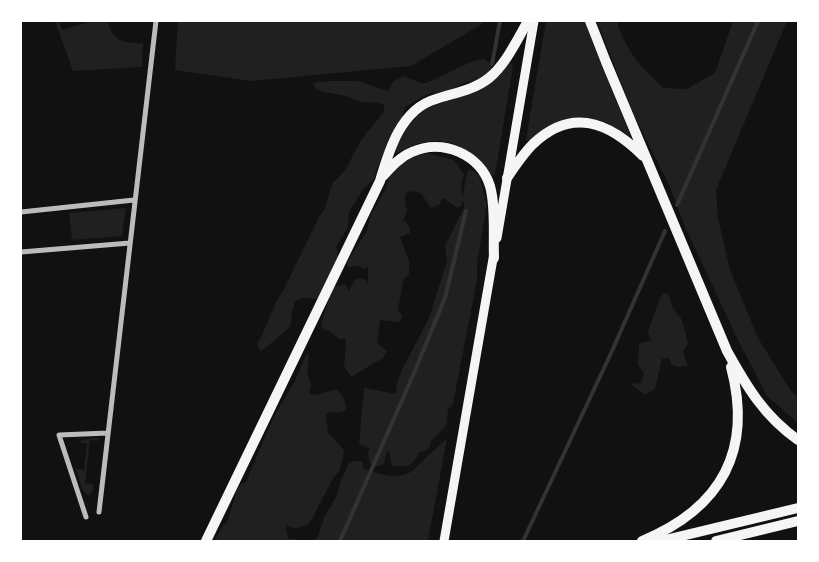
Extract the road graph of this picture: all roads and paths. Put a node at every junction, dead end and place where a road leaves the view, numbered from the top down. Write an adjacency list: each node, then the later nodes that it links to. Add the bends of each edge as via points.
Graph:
1 (156, 21): 8 (street)
2 (528, 21): 7 (highway, via 490,77 471,88 426,103 409,118 392,145)
3 (534, 21): 6 (main road)
4 (590, 21): 5 (highway)
5 (646, 159): 6 (highway, via 623,137 602,126 574,123 559,126 537,141); 13 (highway)
6 (507, 178): 12 (main road)
7 (380, 181): 12 (highway, via 397,161 417,149 447,148 466,156 482,172 493,198); 19 (highway)
8 (134, 200): 9 (street); 10 (street)
9 (21, 212)
10 (130, 243): 11 (street); 14 (street)
11 (21, 252)
12 (494, 258): 23 (main road)
13 (727, 351): 15 (highway, via 759,404); 24 (highway, via 739,417 736,443 726,472 694,511)
14 (108, 432): 17 (street); 18 (street, via 59,435)
15 (798, 440)
16 (798, 508): 25 (highway)
17 (99, 512)
18 (86, 517)
19 (216, 520): 21 (highway); 22 (highway)
20 (798, 522): 26 (highway); 27 (highway)
21 (206, 541)
22 (210, 541)
23 (444, 541)
24 (642, 541)
25 (661, 541)
26 (716, 541)
27 (747, 541)

